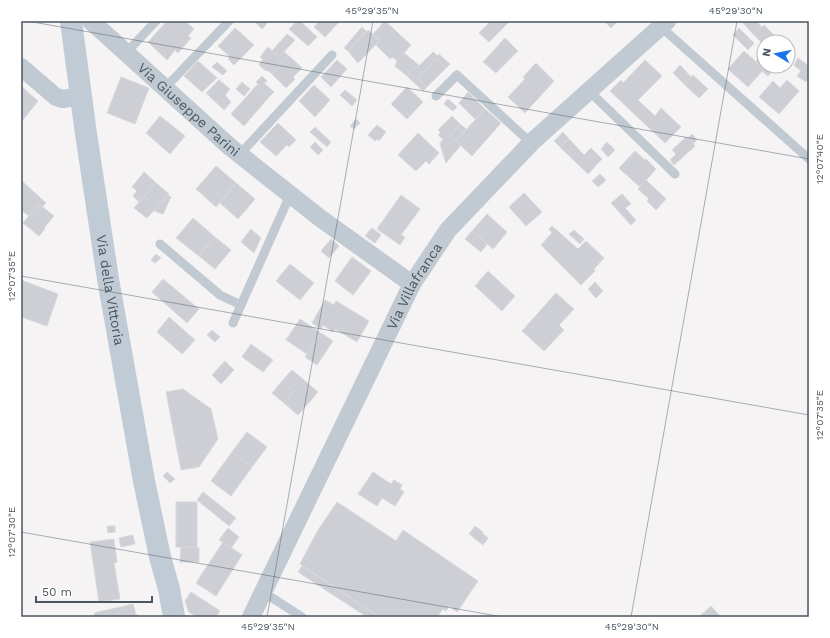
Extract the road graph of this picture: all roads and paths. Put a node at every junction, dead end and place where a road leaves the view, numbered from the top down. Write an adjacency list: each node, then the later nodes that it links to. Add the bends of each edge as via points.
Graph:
1 (71, 21): 11 (main road, Via della Vittoria)
2 (91, 21): 6 (street, Via Giuseppe Parini)
3 (156, 21): 6 (lane)
4 (228, 21): 9 (lane)
5 (664, 24): 10 (street, Via Villafranca); 15 (lane)
6 (126, 53): 9 (street, Via Giuseppe Parini)
7 (332, 55): 14 (lane)
8 (21, 67): 11 (street, via 56,97 64,99)
9 (165, 88): 14 (street, Via Giuseppe Parini)
10 (589, 91): 13 (street, Via Villafranca); 16 (lane)
11 (81, 96): 22 (main road, Via della Vittoria, via 108,279)
12 (436, 96): 13 (lane, via 457,75)
13 (531, 143): 19 (street, Via Villafranca, via 448,230)
14 (240, 154): 17 (street, Via Giuseppe Parini)
15 (809, 159)
16 (675, 174)
17 (290, 194): 19 (street, Via Giuseppe Parini); 20 (lane)
18 (160, 244): 20 (lane, via 220,295)
19 (412, 284): 23 (street, Via Villafranca)
20 (241, 305): 21 (lane)
21 (233, 323)
22 (160, 557): 24 (main road, Via della Vittoria); 25 (main road, Via della Vittoria)
23 (263, 592): 26 (street, Via Villafranca); 27 (lane)
24 (163, 617)
25 (174, 617)
26 (251, 617)
27 (302, 617)

